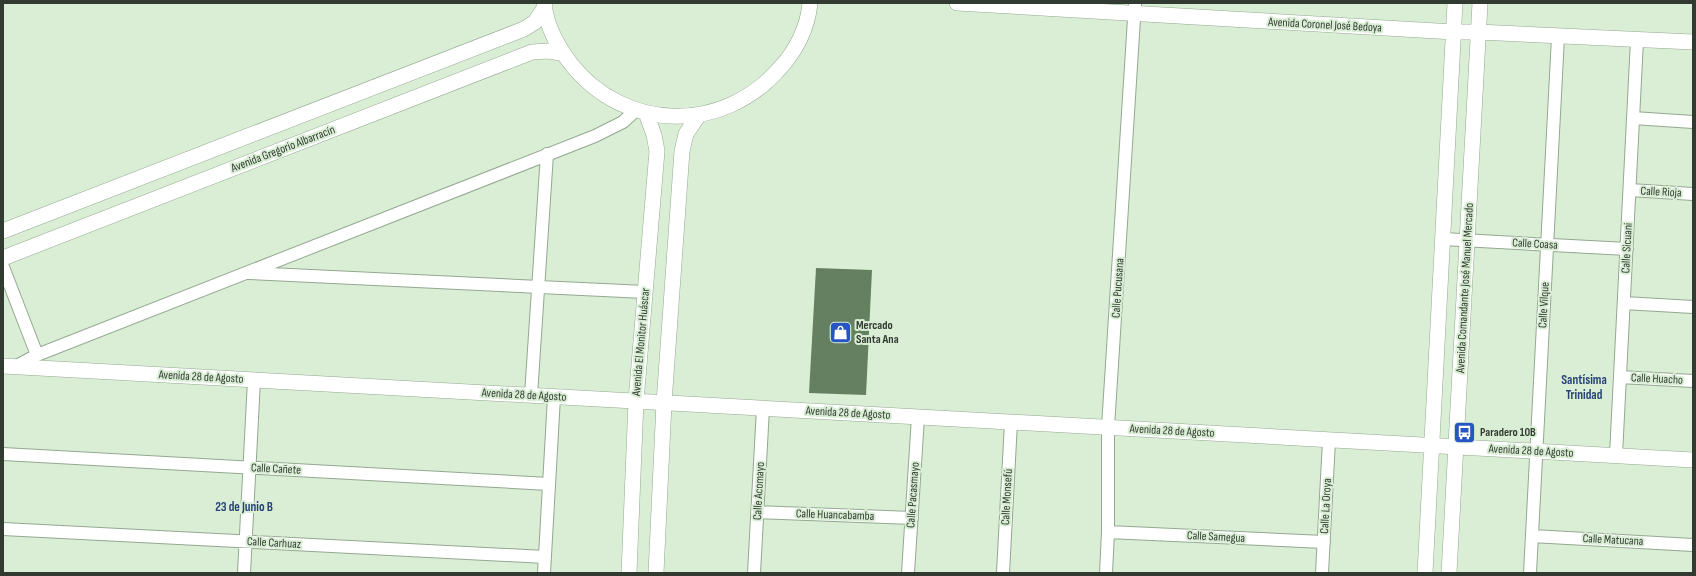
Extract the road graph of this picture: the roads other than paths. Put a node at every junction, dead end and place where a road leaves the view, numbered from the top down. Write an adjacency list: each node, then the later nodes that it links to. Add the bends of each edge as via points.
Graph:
1 (810, 3): 14 (street, via 801,36 788,60 770,80 748,97 724,109)
2 (957, 3): 6 (street, Avenida Coronel José Bedoya)
3 (1455, 3): 7 (street, Avenida Comandante José Manuel Mercado)
4 (1480, 3): 8 (street, Avenida Comandante José Manuel Mercado)
5 (545, 5): 12 (street, via 552,32); 20 (street, Avenida Gregorio Albarracín, via 535,22 524,30)
6 (1135, 8): 7 (street, Avenida Coronel José Bedoya); 44 (street, Calle Pucusana)
7 (1454, 32): 8 (street, Avenida Coronel José Bedoya); 21 (street, Avenida Comandante José Manuel Mercado)
8 (1478, 32): 9 (street, Avenida Coronel José Bedoya); 22 (street, Avenida Comandante José Manuel Mercado)
9 (1558, 36): 10 (street, Avenida Coronel José Bedoya); 23 (street, Calle Vilque)
10 (1637, 40): 11 (street, Avenida Coronel José Bedoya); 15 (street, Calle Sicuani)
11 (1693, 42)
12 (564, 54): 13 (street, via 580,75 599,92); 25 (street, Avenida Gregorio Albarracín, via 532,52)
13 (641, 112): 14 (street, via 672,117); 17 (street, via 595,136); 29 (street, Avenida El Monitor Huáscar, via 654,135 657,151)
14 (698, 116): 40 (street, via 686,134 682,151)
15 (1633, 118): 16 (street); 18 (street, Calle Sicuani)
16 (1693, 122)
17 (547, 154): 27 (street); 28 (street)
18 (1630, 190): 19 (street, Calle Rioja); 24 (street, Calle Sicuani)
19 (1693, 194)
20 (3, 230)
21 (1443, 239): 22 (street, Calle Coasa); 46 (street, Avenida Comandante José Manuel Mercado)
22 (1467, 240): 23 (street, Calle Coasa); 47 (street, Avenida Comandante José Manuel Mercado)
23 (1547, 245): 24 (street, Calle Coasa); 48 (street, Calle Vilque)
24 (1627, 249): 30 (street, Calle Sicuani)
25 (3, 258)
26 (3, 267): 32 (street)
27 (243, 273): 28 (street); 32 (street)
28 (538, 287): 29 (street); 37 (street)
29 (646, 292): 39 (street, Avenida El Monitor Huáscar)
30 (1624, 303): 31 (street); 34 (street, Calle Sicuani)
31 (1693, 307)
32 (37, 354): 33 (street)
33 (9, 366): 35 (street, Avenida 28 de Agosto)
34 (1620, 377): 36 (street, Calle Huacho); 50 (street, Calle Sicuani)
35 (254, 380): 37 (street, Avenida 28 de Agosto); 52 (street)
36 (1693, 381)
37 (531, 395): 38 (street, Avenida 28 de Agosto)
38 (554, 397): 39 (street, Avenida 28 de Agosto); 53 (street)
39 (636, 401): 40 (street, Avenida 28 de Agosto); 65 (street, Avenida El Monitor Huáscar)
40 (664, 403): 41 (street, Avenida 28 de Agosto); 66 (street)
41 (763, 408): 42 (street, Avenida 28 de Agosto); 54 (street, Calle Acomayo)
42 (918, 417): 43 (street, Avenida 28 de Agosto); 55 (street, Calle Pacasmayo)
43 (1011, 422): 44 (street, Avenida 28 de Agosto); 69 (street, Calle Monsefú)
44 (1108, 427): 45 (street, Avenida 28 de Agosto); 57 (street, Calle Pucusana)
45 (1329, 440): 46 (street, Avenida 28 de Agosto); 60 (street, Calle La Oroya)
46 (1432, 445): 47 (street, Avenida 28 de Agosto); 72 (street, Avenida Comandante José Manuel Mercado)
47 (1457, 446): 48 (street, Avenida 28 de Agosto); 73 (street, Avenida Comandante José Manuel Mercado)
48 (1537, 451): 50 (street, Avenida 28 de Agosto); 58 (street, Calle Vilque)
49 (3, 454): 52 (street, Calle Cañete)
50 (1616, 455): 51 (street, Avenida 28 de Agosto)
51 (1693, 460)
52 (249, 468): 53 (street, Calle Cañete); 59 (street)
53 (549, 484): 62 (street)
54 (757, 512): 55 (street, Calle Huancabamba); 67 (street, Calle Acomayo)
55 (912, 518): 68 (street, Calle Pacasmayo)
56 (3, 529): 59 (street, Calle Carhuaz)
57 (1108, 532): 60 (street, Calle Samegua); 70 (street, Calle Pucusana)
58 (1532, 536): 61 (street, Calle Matucana); 74 (street, Calle Vilque)
59 (245, 542): 62 (street, Calle Carhuaz); 63 (street)
60 (1324, 542): 71 (street, Calle La Oroya)
61 (1693, 545)
62 (545, 557): 64 (street)
63 (244, 573)
64 (544, 573)
65 (629, 573)
66 (656, 573)
67 (754, 573)
68 (908, 573)
69 (1003, 573)
70 (1106, 573)
71 (1322, 573)
72 (1425, 573)
73 (1449, 573)
74 (1530, 573)

